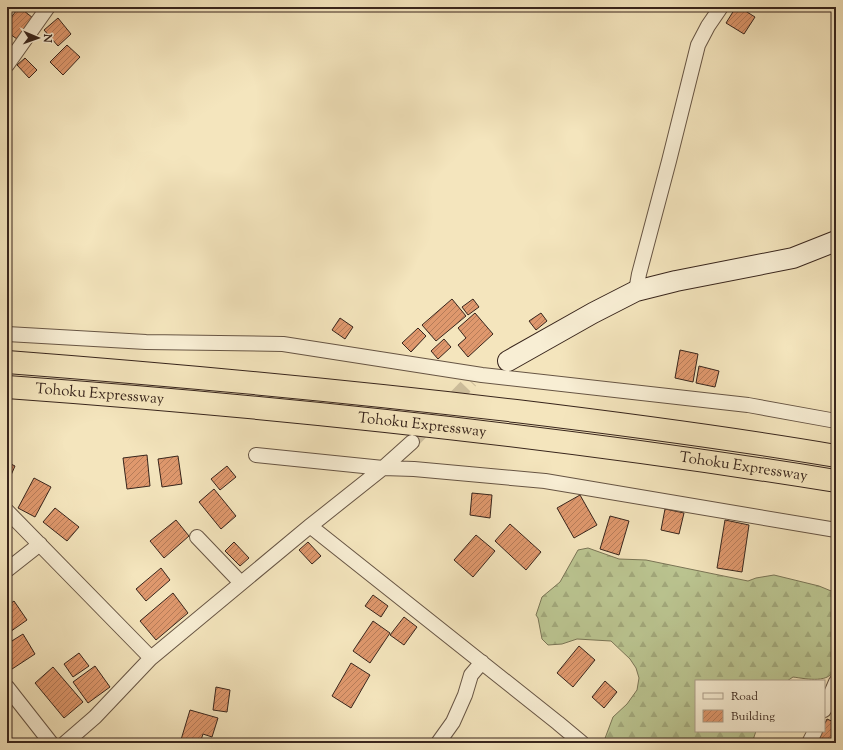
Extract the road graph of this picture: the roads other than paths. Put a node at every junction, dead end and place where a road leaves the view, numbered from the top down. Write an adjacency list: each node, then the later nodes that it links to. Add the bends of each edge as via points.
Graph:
1 (48, 7): 3 (street)
2 (721, 7): 5 (street, via 698,45)
3 (7, 65)
4 (836, 241): 5 (street, via 793,258)
5 (636, 291): 7 (street)
6 (7, 334): 9 (street, via 138,341 283,344)
7 (508, 361): 9 (street)
8 (7, 362): 14 (highway, Tohoku Expressway, via 429,401 738,440)
9 (477, 378): 11 (street, via 748,404)
10 (7, 387): 16 (highway, Tohoku Expressway, via 314,414 555,440)
11 (836, 421)
12 (412, 442): 15 (street)
13 (256, 455): 15 (street)
14 (836, 456)
15 (383, 468): 18 (street); 19 (street, via 545,481)
16 (836, 481)
17 (7, 511): 21 (street)
18 (310, 526): 23 (street); 25 (street)
19 (836, 530)
20 (197, 537): 23 (street)
21 (40, 544): 22 (street); 24 (street)
22 (7, 570)
23 (241, 583): 24 (street)
24 (151, 658): 30 (street)
25 (482, 662): 32 (street, via 471,675 453,722); 33 (street)
26 (836, 682): 28 (street)
27 (7, 687): 31 (street)
28 (825, 708)
29 (814, 732): 34 (street)
30 (72, 741)
31 (51, 743)
32 (438, 743)
33 (582, 743)
34 (809, 743)

